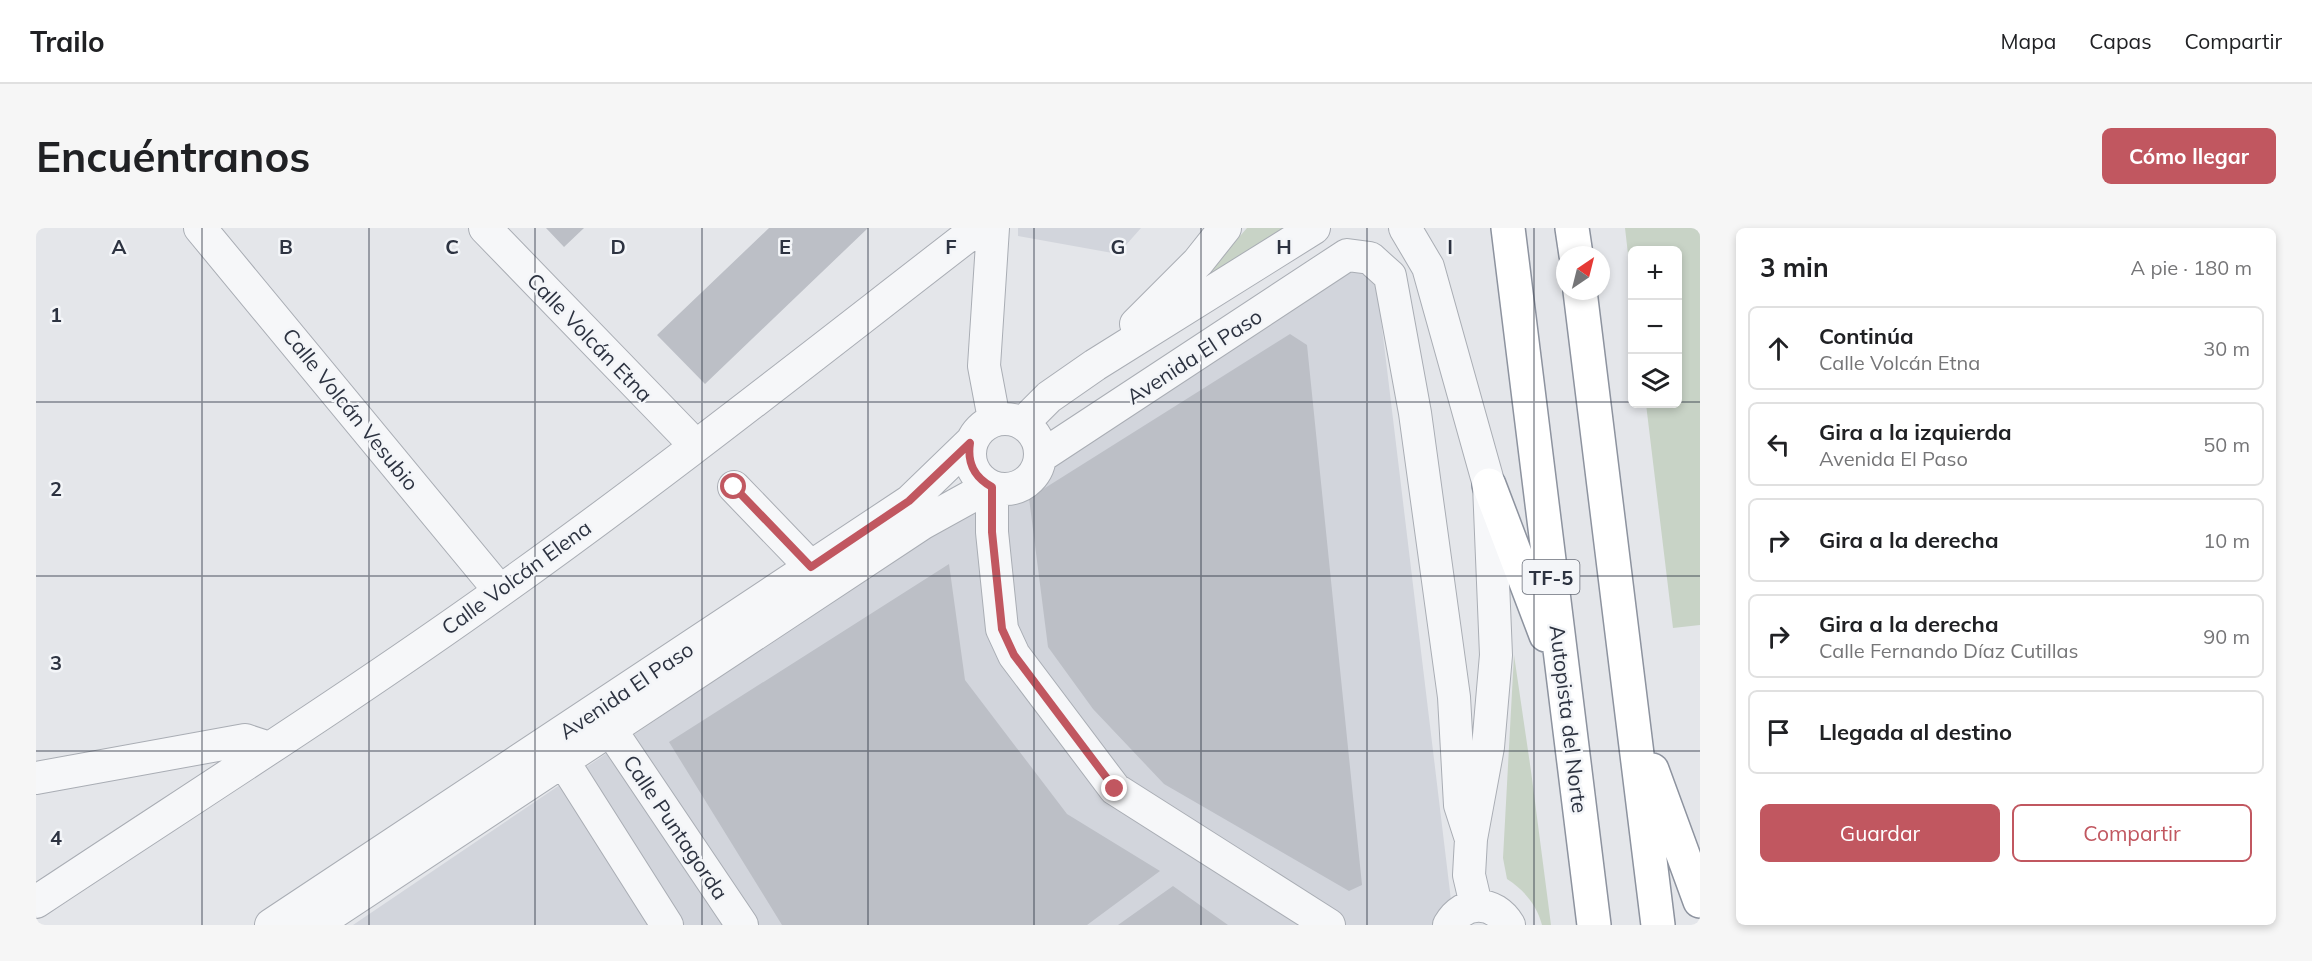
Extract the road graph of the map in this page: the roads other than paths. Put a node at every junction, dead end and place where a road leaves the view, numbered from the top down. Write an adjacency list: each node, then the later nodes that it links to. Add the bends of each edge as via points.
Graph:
1 (484, 228): 15 (street, Calle Volcán Etna)
2 (978, 228): 15 (street, Calle Volcán Elena)
3 (993, 228): 13 (street, via 984,366)
4 (1226, 228): 12 (street, Avenida El Paso, via 1198,262)
5 (1314, 228): 12 (street, Avenida El Paso)
6 (1405, 228): 17 (street, via 1428,267)
7 (1508, 228): 22 (highway, Autopista del Norte / TF-5)
8 (1572, 228): 10 (highway)
9 (205, 230): 21 (street, Calle Volcán Vesubio)
10 (1575, 246)
11 (1581, 300): 23 (highway)
12 (1095, 365): 13 (street, Avenida El Paso)
13 (1009, 421): 14 (street, via 984,424); 16 (street, via 1036,437)
14 (970, 443): 19 (street, via 970,463 981,481); 20 (street, Avenida El Paso, via 909,501)
15 (696, 446): 21 (street, Calle Volcán Elena)
16 (1040, 457): 19 (street, via 1038,467 1024,484 1003,489); 28 (street, Avenida El Paso, via 1347,255 1370,258 1390,276 1415,413 1454,697 1460,805)
17 (1489, 485): 22 (highway); 28 (street, via 1496,655 1488,747)
18 (734, 487): 20 (street)
19 (991, 487): 24 (street, Avenida El Paso, via 923,523); 38 (street, via 1002,629 1014,655 1115,789)
20 (811, 567): 34 (street, Avenida El Paso)
21 (500, 591): 25 (street, Calle Volcán Elena)
22 (1564, 682): 41 (highway, Autopista del Norte / TF-5)
23 (1632, 718): 29 (highway); 42 (highway)
24 (610, 729): 26 (street, Avenida El Paso); 37 (street, Calle Puntagorda)
25 (269, 748): 27 (street, via 245,740); 30 (street, Calle Volcán Elena)
26 (563, 761): 35 (street, Avenida El Paso); 36 (street)
27 (36, 778)
28 (1472, 839): 31 (street, via 1469,875)
29 (1700, 901)
30 (36, 902)
31 (1476, 905): 39 (street, via 1459,912); 40 (street, via 1496,910)
32 (36, 920): 33 (street)
33 (39, 925)
34 (272, 925)
35 (315, 925)
36 (667, 925)
37 (742, 925)
38 (1329, 925)
39 (1449, 925)
40 (1509, 925)
41 (1594, 925)
42 (1658, 925)

